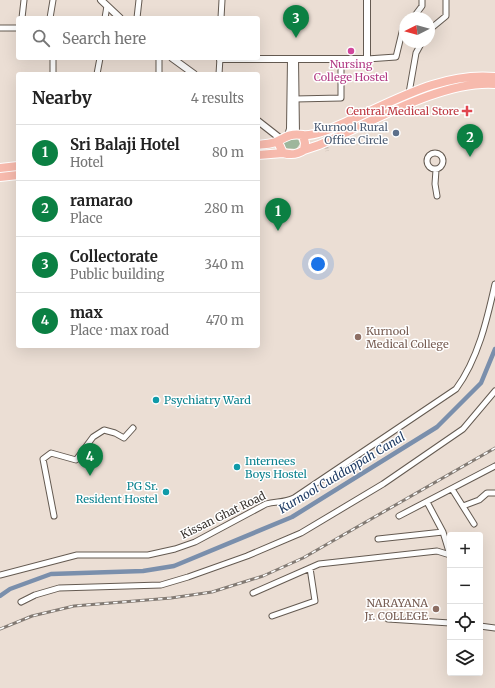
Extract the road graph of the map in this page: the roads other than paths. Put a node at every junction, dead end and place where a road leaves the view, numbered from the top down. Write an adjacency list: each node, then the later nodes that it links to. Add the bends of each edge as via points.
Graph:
1 (24, 0): 11 (street)
2 (53, 0): 12 (street)
3 (101, 0): 9 (street)
4 (139, 0): 15 (street)
5 (222, 0): 16 (street)
6 (367, 0): 25 (street)
7 (422, 0): 10 (street, via 422,6)
8 (446, 0): 17 (street, via 446,16)
9 (107, 6): 13 (street); 14 (street)
10 (418, 12)
11 (22, 16)
12 (50, 16)
13 (105, 16)
14 (118, 16)
15 (137, 16)
16 (221, 16)
17 (435, 25)
18 (0, 28): 19 (street)
19 (16, 28)
20 (399, 45): 25 (street, via 396,57)
21 (419, 48): 38 (street)
22 (260, 59): 23 (street)
23 (293, 59): 24 (street); 39 (street)
24 (341, 59): 25 (street); 39 (street, via 341,98)
25 (367, 59)
26 (53, 60): 31 (street)
27 (100, 60): 32 (street)
28 (160, 60): 33 (street)
29 (175, 60): 34 (street)
30 (220, 60): 35 (street)
31 (53, 72)
32 (97, 72)
33 (159, 72)
34 (191, 72)
35 (220, 72)
36 (495, 76): 38 (main road, via 482,75 452,80)
37 (495, 84): 43 (main road, via 454,88 416,101 319,146)
38 (409, 93): 41 (main road, via 334,127)
39 (293, 99): 41 (street)
40 (260, 122): 41 (street)
41 (289, 137): 42 (main road); 43 (main road, via 305,143); 44 (main road)
42 (260, 144)
43 (304, 150): 44 (main road, via 292,155)
44 (283, 153): 45 (main road)
45 (260, 155)
46 (16, 166): 47 (main road)
47 (0, 168)
48 (436, 170): 51 (street)
49 (16, 175): 50 (main road)
50 (0, 177)
51 (437, 196)
52 (495, 284): 66 (street, Kissan Ghat Road, via 489,314 475,352 456,389 294,498 266,504 194,542 175,549 148,555 77,555)
53 (495, 391): 68 (street, via 463,429 383,484 301,533 239,559 161,585 59,588)
54 (133, 428): 60 (street, via 124,438 104,430 93,437 76,460 52,453 43,459)
55 (495, 466): 56 (street)
56 (452, 489): 58 (street); 59 (street)
57 (495, 492): 59 (street)
58 (427, 502): 61 (street); 63 (street)
59 (464, 506): 62 (street)
60 (54, 516)
61 (399, 516)
62 (474, 524)
63 (443, 532): 64 (street); 65 (street, via 450,555 437,551 319,564)
64 (378, 539)
65 (310, 568): 67 (street); 69 (street, via 315,600)
66 (0, 574)
67 (253, 592)
68 (21, 602)
69 (272, 616)
70 (388, 619): 71 (street)
71 (447, 623)
72 (483, 626): 73 (street)
73 (495, 628)

